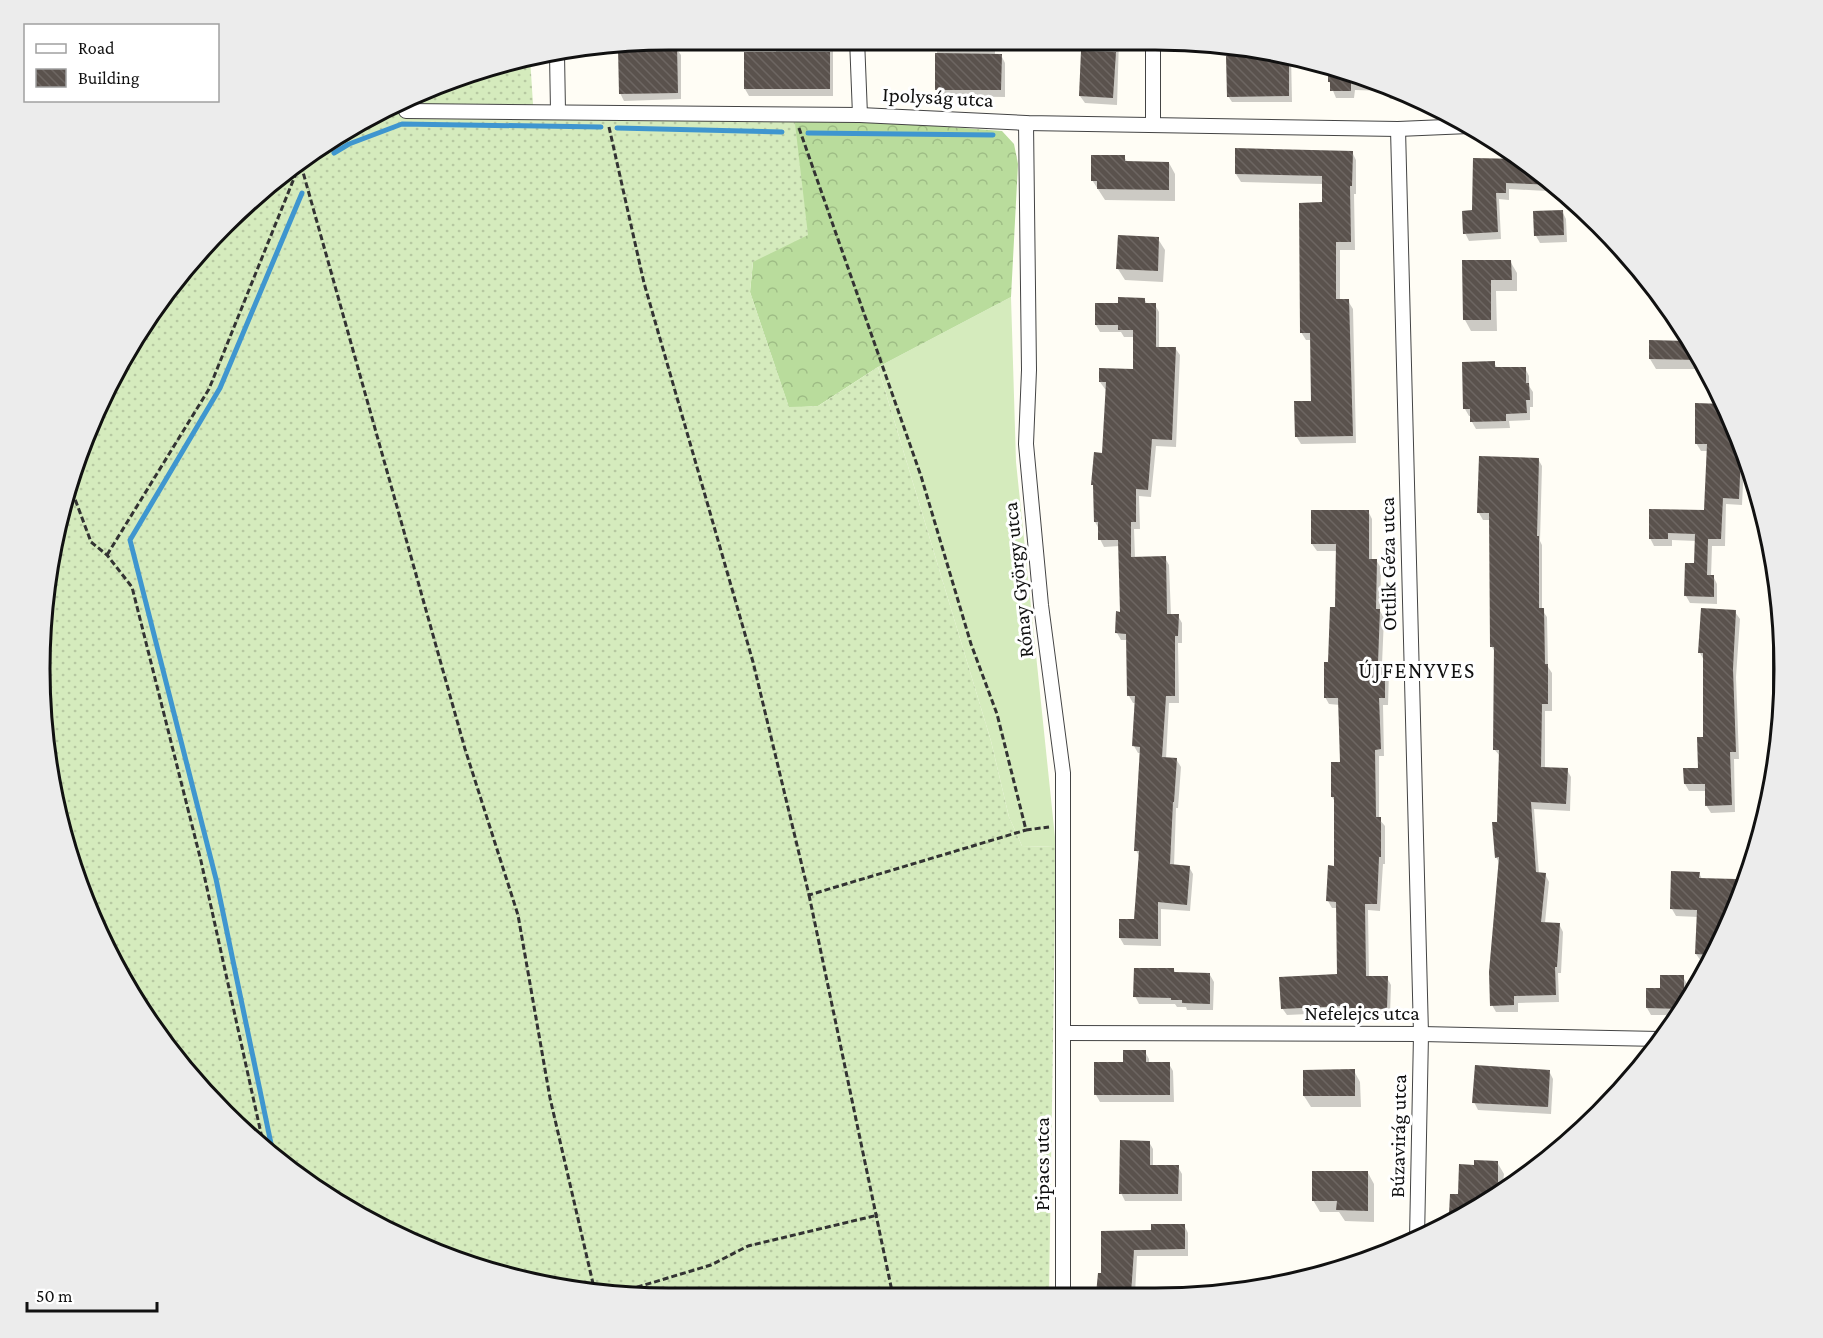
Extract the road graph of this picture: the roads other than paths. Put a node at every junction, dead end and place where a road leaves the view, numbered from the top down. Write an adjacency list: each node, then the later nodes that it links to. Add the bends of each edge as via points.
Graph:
1 (857, 50): 6 (street)
2 (1153, 50): 8 (street)
3 (556, 60): 5 (street)
4 (406, 111): 5 (street, Ipolyság utca)
5 (558, 111): 6 (street, Ipolyság utca)
6 (860, 115): 7 (street, Ipolyság utca)
7 (1026, 123): 8 (street, Ipolyság utca); 11 (street, Rónay György utca, via 1026,444 1063,773)
8 (1153, 125): 10 (street, Ipolyság utca)
9 (1450, 125): 10 (street, Ipolyság utca)
10 (1398, 129): 12 (street, Ottlik Géza utca)
11 (1064, 1033): 12 (street, Nefelejcs utca); 15 (street, Pipacs utca)
12 (1421, 1034): 13 (street, Nefelejcs utca); 14 (street, Búzavirág utca)
13 (1650, 1039)
14 (1417, 1230)
15 (1063, 1288)

